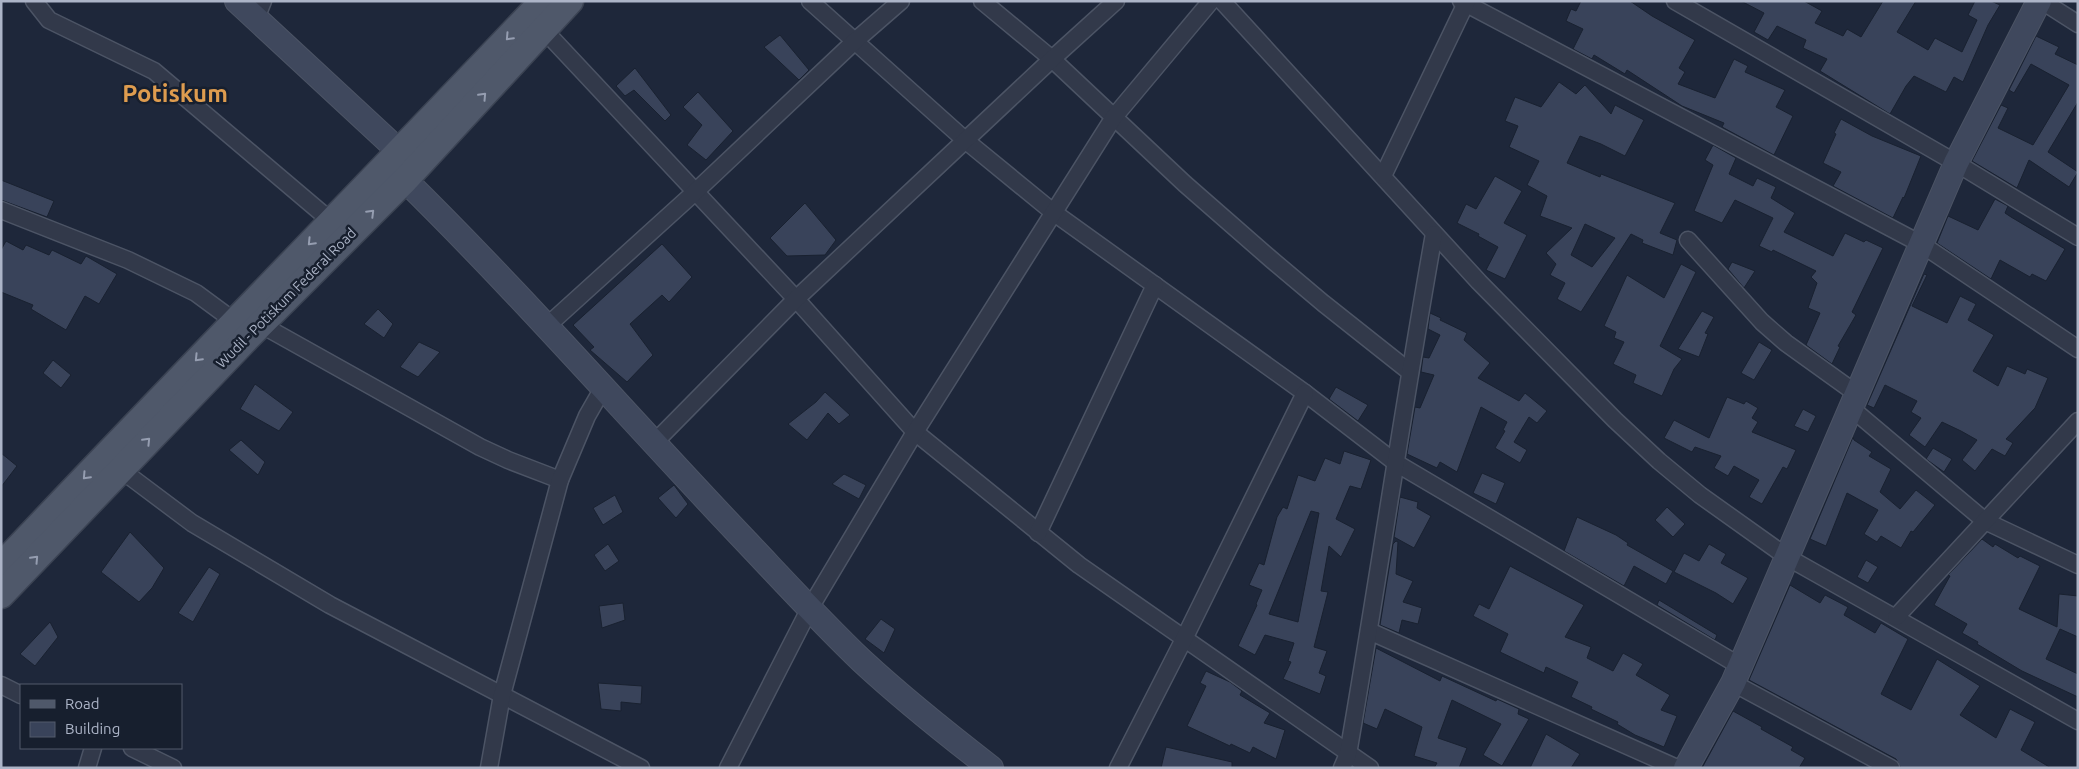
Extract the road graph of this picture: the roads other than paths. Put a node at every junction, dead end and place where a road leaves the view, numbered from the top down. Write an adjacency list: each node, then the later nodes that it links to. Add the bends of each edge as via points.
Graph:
1 (34, 1): 28 (street, via 49,20 154,71)
2 (237, 1): 14 (street)
3 (543, 1): 21 (main road, Wudil - Potiskum Federal Road, one-way to 21)
4 (570, 1): 16 (main road, Wudil - Potiskum Federal Road)
5 (810, 1): 17 (street)
6 (900, 1): 17 (street)
7 (982, 1): 18 (street)
8 (1116, 1): 18 (street)
9 (1211, 1): 19 (street)
10 (1222, 1): 23 (street)
11 (1674, 1): 22 (street)
12 (2040, 1): 15 (street); 22 (street)
13 (1464, 2): 23 (street); 32 (street)
14 (258, 14): 21 (street)
15 (2078, 24)
16 (544, 30): 24 (main road, Wudil - Potiskum Federal Road, one-way to 16); 25 (street)
17 (855, 41): 20 (street); 25 (street)
18 (1052, 59): 19 (street); 20 (street)
19 (1114, 117): 27 (street); 39 (street, via 1272,260)
20 (965, 140): 27 (street); 34 (street)
21 (400, 152): 24 (street); 28 (main road, Wudil - Potiskum Federal Road)
22 (1956, 163): 30 (street); 32 (street)
23 (1383, 176): 29 (street)
24 (404, 180): 36 (main road, Wudil - Potiskum Federal Road, one-way to 24); 37 (street)
25 (695, 192): 34 (street); 37 (street)
26 (1, 210): 35 (street, via 128,260 196,293)
27 (1053, 212): 33 (street); 44 (street)
28 (331, 221): 35 (main road, Wudil - Potiskum Federal Road, one-way to 35)
29 (1434, 234): 39 (street); 51 (street, via 1658,461)
30 (2078, 237)
31 (1688, 240): 42 (street, via 1762,322)
32 (1921, 244): 38 (street); 42 (street)
33 (1155, 285): 41 (street); 50 (street)
34 (796, 299): 44 (street); 45 (street)
35 (234, 321): 53 (main road, Wudil - Potiskum Federal Road, one-way to 53)
36 (260, 324): 47 (main road, Wudil - Potiskum Federal Road, one-way to 36); 48 (street, via 480,446)
37 (547, 326): 40 (street)
38 (2078, 349)
39 (1410, 372): 46 (street)
40 (603, 388): 45 (street); 48 (street, via 587,416)
41 (1304, 392): 46 (street); 58 (street)
42 (1854, 401): 49 (street); 51 (street)
43 (2078, 421): 49 (street)
44 (915, 432): 50 (street); 55 (street)
45 (654, 444): 55 (street)
46 (1396, 462): 57 (street); 59 (street)
47 (120, 469): 54 (main road, Wudil - Potiskum Federal Road, one-way to 47); 62 (street, via 192,523 314,596)
48 (560, 480): 62 (street)
49 (1985, 521): 52 (street); 56 (street)
50 (1038, 533): 58 (street)
51 (1786, 557): 56 (street); 59 (street)
52 (2078, 565)
53 (1, 566)
54 (1, 595)
55 (810, 608): 71 (street); 72 (street, via 863,661)
56 (1896, 617): 63 (street)
57 (1369, 631): 66 (street); 75 (street)
58 (1184, 639): 66 (street); 73 (street)
59 (1737, 674): 76 (street); 77 (street)
60 (1, 685): 61 (street)
61 (20, 694)
62 (502, 695): 69 (street); 70 (street)
63 (2078, 721)
64 (93, 749): 67 (street)
65 (134, 749): 68 (street)
66 (1345, 761): 74 (street)
67 (87, 768)
68 (173, 768)
69 (490, 768)
70 (641, 768)
71 (728, 768)
72 (991, 768)
73 (1118, 768)
74 (1370, 768)
75 (1677, 768)
76 (1686, 768)
77 (1891, 768)

